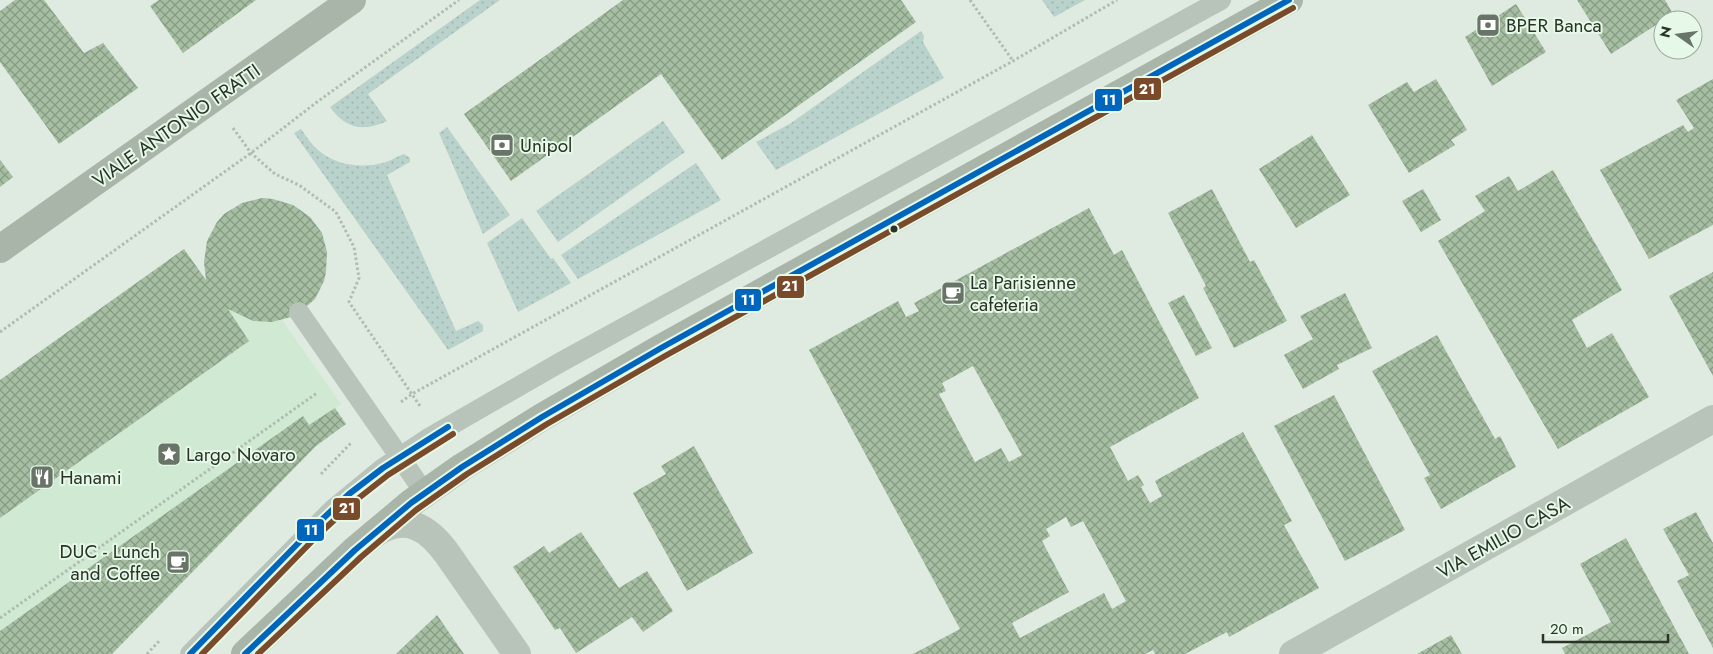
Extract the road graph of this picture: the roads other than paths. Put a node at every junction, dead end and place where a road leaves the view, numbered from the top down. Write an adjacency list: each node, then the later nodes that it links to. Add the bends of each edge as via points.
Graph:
1 (352, 0): 4 (main road, VIALE ANTONIO FRATTI)
2 (1221, 0): 7 (lane, via 570,358)
3 (1289, 0): 8 (main road, via 607,378)
4 (0, 249)
5 (299, 312): 7 (lane)
6 (1713, 419): 13 (street, VIA EMILIO CASA)
7 (399, 457): 8 (lane); 10 (lane, via 332,510)
8 (424, 492): 9 (main road)
9 (371, 537): 11 (main road); 12 (street, via 391,524 400,523 426,531 441,545)
10 (190, 654)
11 (245, 654)
12 (517, 654)
13 (1292, 654)

